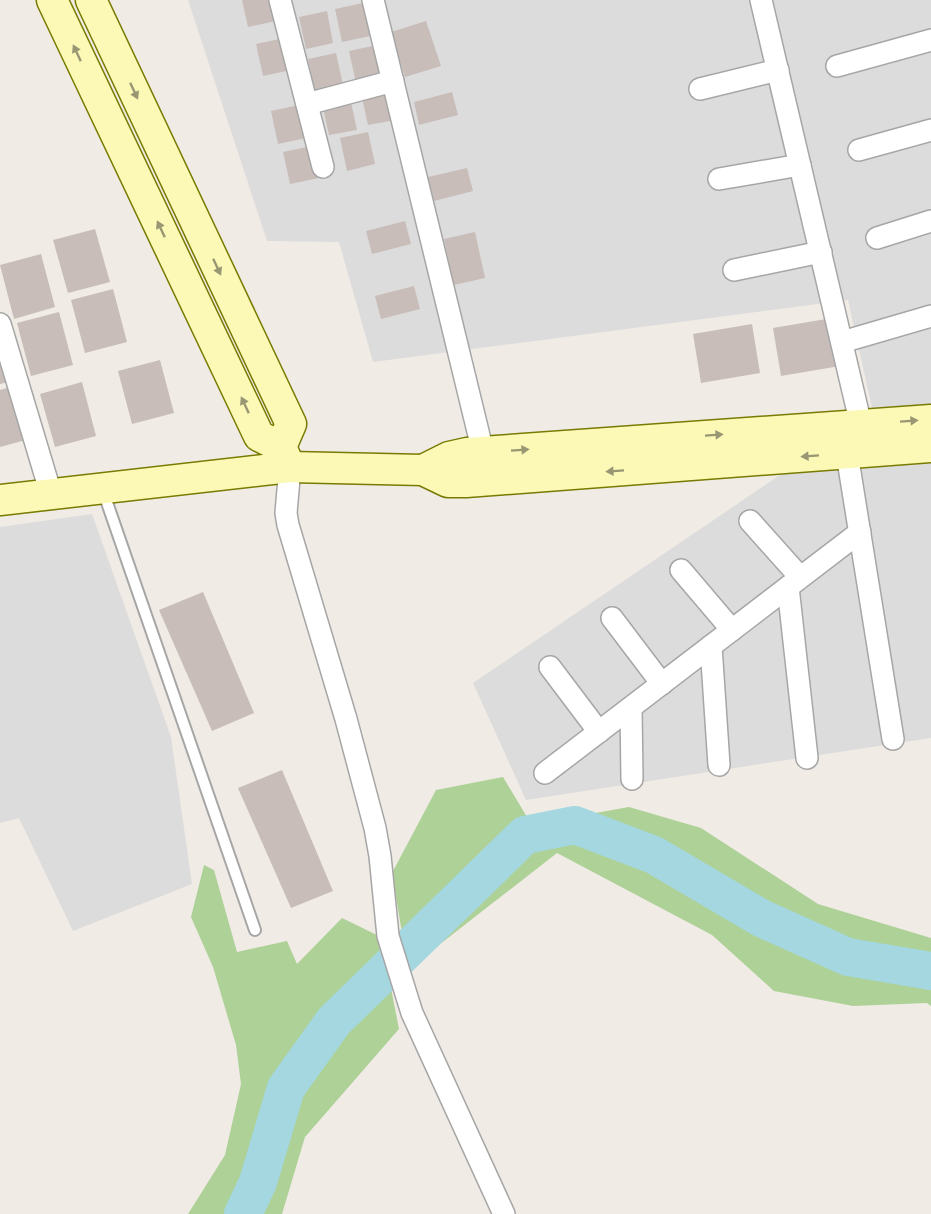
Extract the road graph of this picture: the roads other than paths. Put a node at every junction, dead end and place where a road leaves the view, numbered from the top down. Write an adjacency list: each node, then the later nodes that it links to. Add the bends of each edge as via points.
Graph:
1 (52, 0): 29 (street, one-way to 1, via 259,436)
2 (91, 0): 29 (street, one-way to 29, via 291,424)
3 (280, 0): 11 (street)
4 (373, 0): 9 (street)
5 (761, 0): 8 (street)
6 (931, 40): 7 (street)
7 (837, 66)
8 (778, 70): 10 (street); 14 (street)
9 (393, 81): 11 (street); 27 (street)
10 (700, 89)
11 (306, 104): 15 (street)
12 (931, 130): 13 (street)
13 (859, 150)
14 (800, 165): 16 (street); 19 (street)
15 (323, 167)
16 (719, 179)
17 (931, 221): 18 (street)
18 (877, 237)
19 (821, 252): 20 (street); 23 (street)
20 (734, 270)
21 (931, 316): 23 (street)
22 (0, 324): 32 (street)
23 (843, 342): 25 (street)
24 (931, 420): 25 (street, one-way to 24)
25 (861, 425): 27 (street, one-way to 25)
26 (931, 447): 28 (street)
27 (483, 452): 30 (street, via 449,457)
28 (847, 454): 30 (street, one-way to 30, via 465,482 448,482); 35 (street)
29 (286, 457): 30 (street); 31 (street); 51 (street, via 288,525 375,828 388,936 402,985)
30 (423, 470)
31 (102, 488): 32 (street); 50 (lane)
32 (51, 494): 33 (street)
33 (0, 500)
34 (750, 521): 37 (street)
35 (860, 532): 37 (street); 45 (street)
36 (681, 570): 39 (street)
37 (794, 582): 39 (street); 46 (street)
38 (612, 618): 42 (street)
39 (732, 630): 40 (street)
40 (711, 646): 42 (street); 47 (street)
41 (550, 667): 44 (street)
42 (662, 684): 43 (street)
43 (631, 708): 44 (street); 49 (street)
44 (599, 732): 48 (street)
45 (893, 739)
46 (807, 758)
47 (718, 765)
48 (545, 773)
49 (632, 779)
50 (255, 930)
51 (504, 1214)

